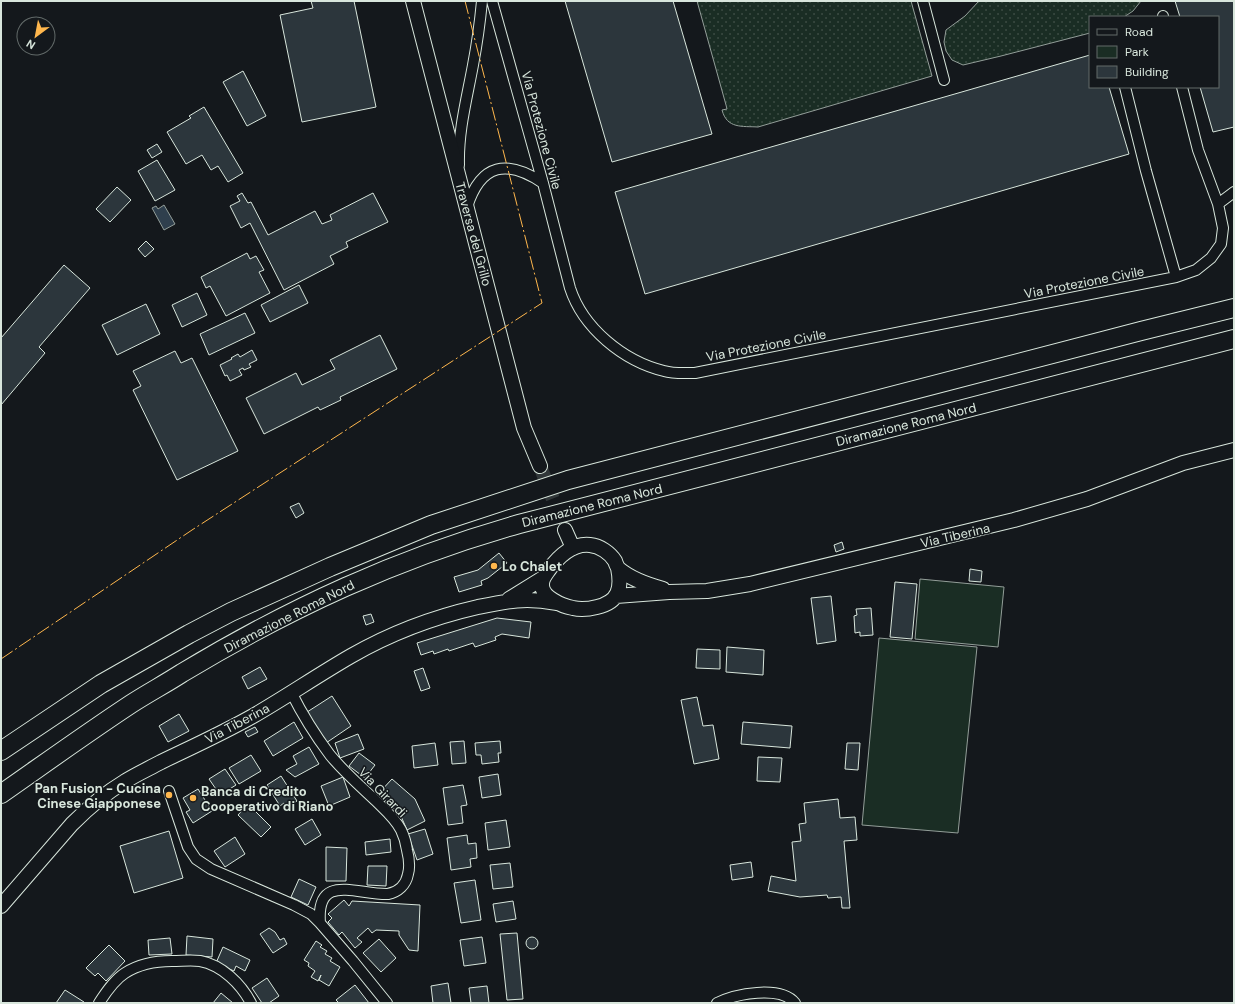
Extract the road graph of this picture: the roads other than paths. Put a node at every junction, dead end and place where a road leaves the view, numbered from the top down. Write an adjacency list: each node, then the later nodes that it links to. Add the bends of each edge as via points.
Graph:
1 (414, 1): 8 (main road, Traversa del Grillo)
2 (482, 1): 8 (street, via 463,117)
3 (492, 1): 9 (street, Via Protezione Civile)
4 (923, 1): 5 (street)
5 (944, 80)
6 (1125, 88): 13 (street)
7 (1182, 88): 11 (street, Via Protezione Civile, via 1198,150)
8 (460, 181): 12 (main road, Traversa del Grillo)
9 (543, 183): 12 (street, via 516,169 503,168 492,171 476,185); 13 (street, Via Protezione Civile, via 570,288 582,313 596,331 623,352 648,366 671,372 694,373)
10 (1234, 192): 11 (street)
11 (1218, 204): 13 (street, Via Protezione Civile, via 1223,228 1221,244 1211,258 1196,270)
12 (467, 207): 17 (main road, Traversa del Grillo, via 524,428)
13 (1176, 277)
14 (1234, 308): 27 (highway, Diramazione Roma Nord, via 568,480 444,520 330,567 231,612 101,684)
15 (1234, 340): 29 (highway, Diramazione Roma Nord, via 519,524 417,556 347,585 229,645 131,704)
16 (1234, 450): 22 (main road, Via Tiberina, via 1183,463 1088,499 1014,520 750,584 707,591)
17 (540, 466)
18 (565, 530): 19 (main road)
19 (573, 548): 20 (main road, Via Tiberina, via 590,545 602,549 611,556); 21 (main road, Via Tiberina, via 560,557)
20 (618, 568): 22 (main road, Via Tiberina, via 644,583); 23 (main road, via 620,582)
21 (543, 578): 24 (main road, Via Tiberina); 25 (main road, via 544,591)
22 (669, 592): 23 (main road, Via Tiberina)
23 (616, 596): 25 (main road, Via Tiberina, via 607,604 589,609 573,608)
24 (505, 601): 25 (main road, Via Tiberina, via 536,599); 26 (main road, Via Tiberina, via 457,612 411,627 360,651)
25 (556, 602)
26 (291, 692): 30 (main road, Via Tiberina, via 252,716 138,774 103,796 72,824); 31 (street, Via Girardi, via 308,723 331,756 396,823 404,837 408,855 409,874 400,889 388,894 332,891 322,902 319,911)
27 (1, 751)
28 (169, 791): 31 (street, via 188,847 196,859 211,869 303,909)
29 (1, 794)
30 (2, 904)
31 (320, 923): 34 (street)
32 (99, 1003): 33 (street, via 118,978 130,970 158,962 189,960 205,962 222,970 238,985)
33 (250, 1003)
34 (387, 1003)
35 (717, 1003): 36 (street, via 746,994 768,993 783,995)
36 (794, 1003)

